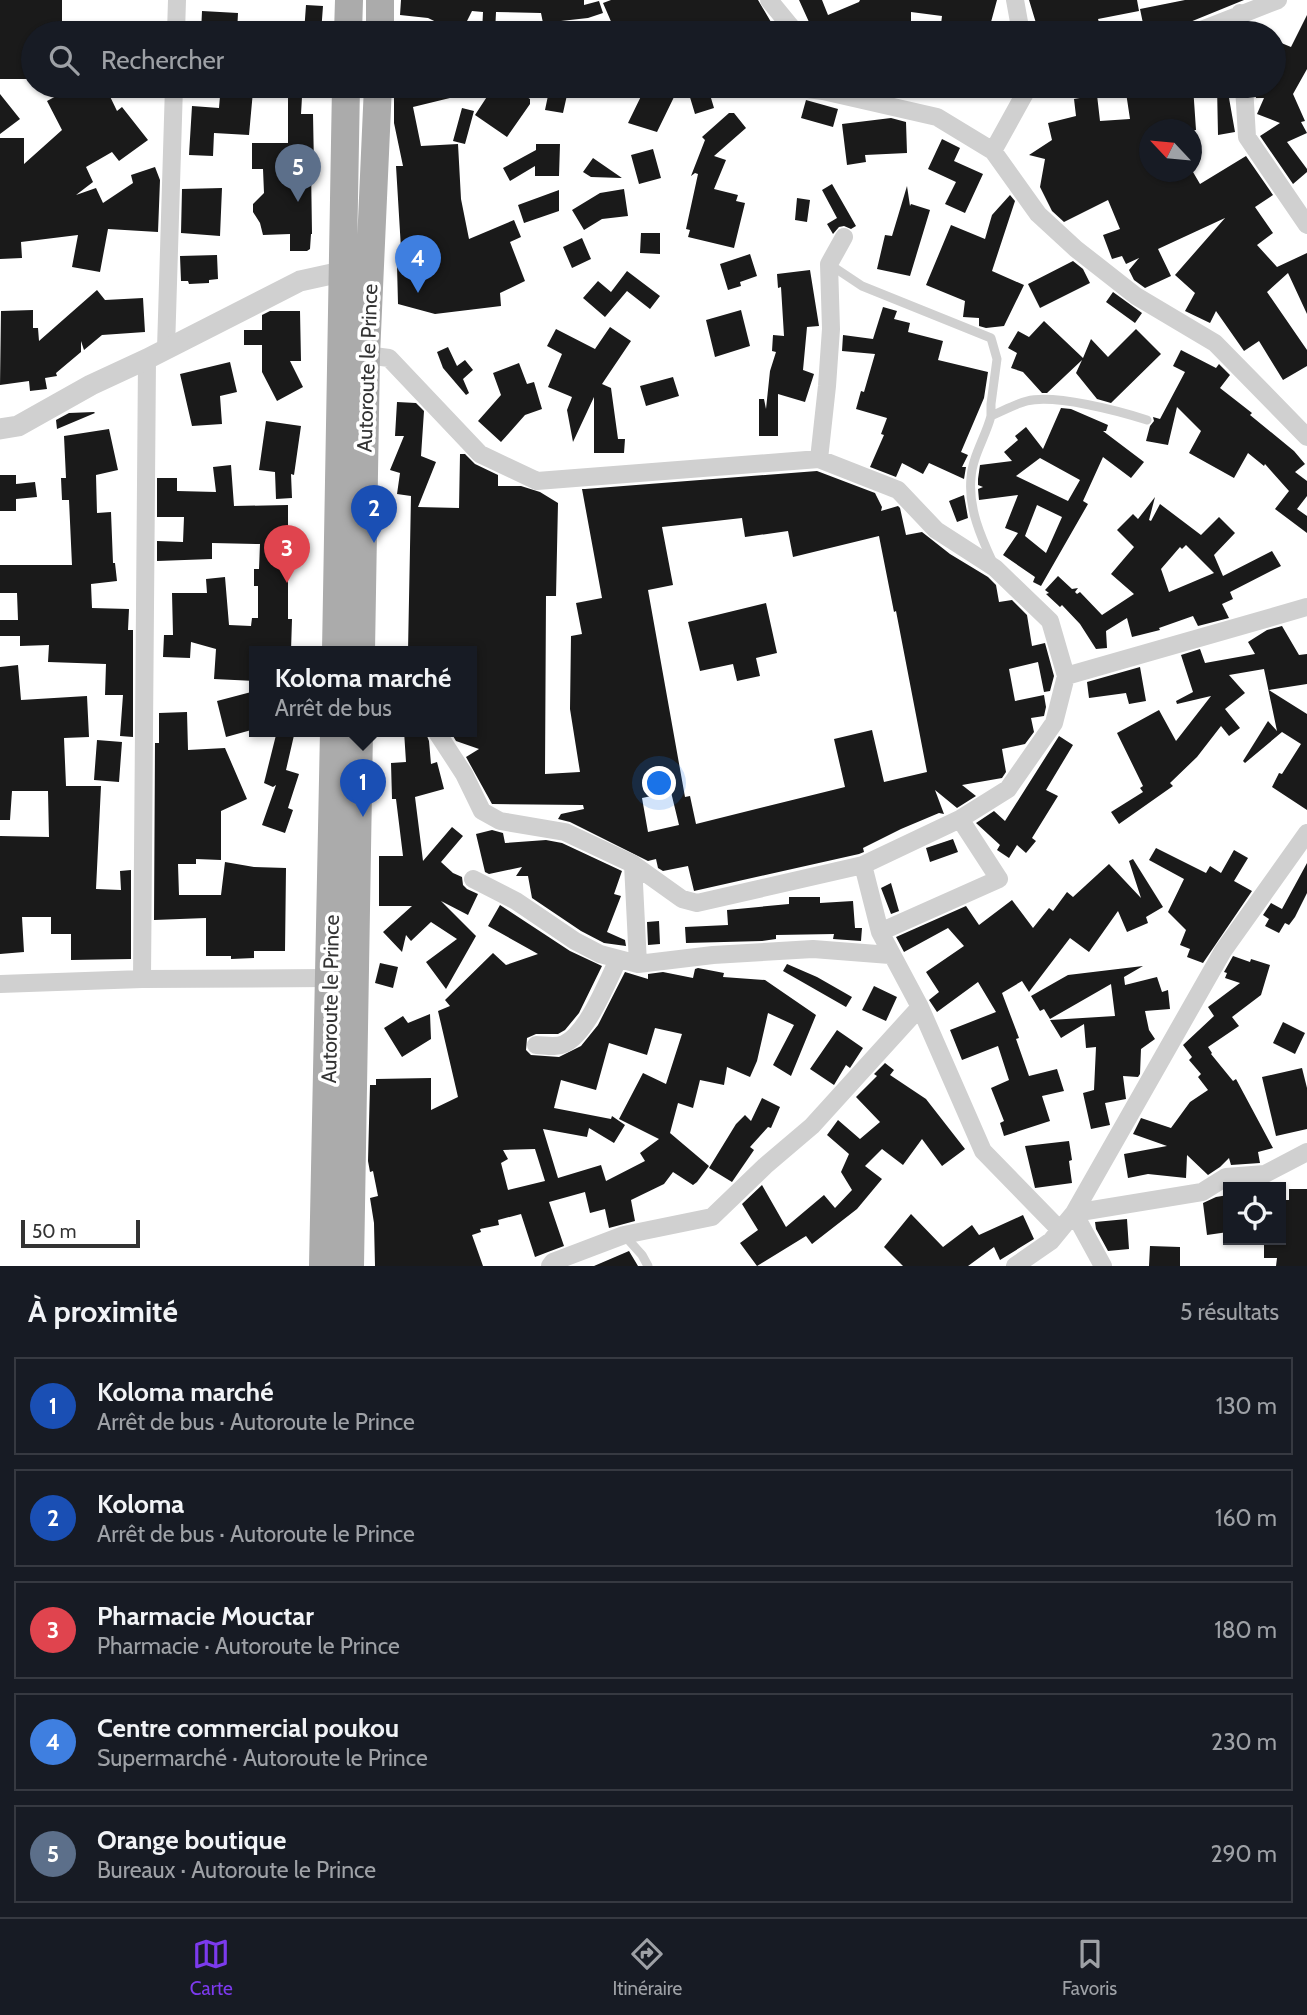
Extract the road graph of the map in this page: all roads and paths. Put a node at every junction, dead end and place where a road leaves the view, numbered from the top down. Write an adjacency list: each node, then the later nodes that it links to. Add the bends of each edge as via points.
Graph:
1 (177, 0): 8 (street)
2 (349, 0): 9 (main road)
3 (380, 0): 10 (main road)
4 (769, 0): 11 (street)
5 (1015, 0): 12 (street)
6 (1278, 0): 7 (street)
7 (1240, 13): 13 (street); 14 (street)
8 (176, 21)
9 (348, 21)
10 (380, 21)
11 (786, 21)
12 (1019, 21)
13 (1222, 21)
14 (1240, 21)
15 (173, 98): 26 (street)
16 (346, 98): 25 (main road, Autoroute le Prince)
17 (377, 98): 27 (main road, Autoroute le Prince)
18 (862, 98): 21 (street, via 937,117)
19 (1022, 98): 21 (street)
20 (1245, 98): 22 (street, via 1247,137)
21 (993, 151): 31 (street, via 1038,214 1076,249 1136,296 1215,343)
22 (1307, 225)
23 (844, 237): 24 (street)
24 (829, 264): 28 (lane, via 862,286 991,338 997,359); 32 (street, via 831,329)
25 (341, 272): 26 (street, via 300,281); 35 (main road, Autoroute le Prince)
26 (157, 354): 30 (street, via 91,384 18,426); 51 (street)
27 (366, 355): 32 (street, via 389,358 480,454 537,481); 36 (main road, Autoroute le Prince)
28 (991, 416): 29 (lane, via 1029,400 1121,411); 33 (lane, via 971,478 976,524)
29 (1147, 420)
30 (0, 429)
31 (1307, 437)
32 (818, 459): 33 (street, via 898,490 936,530)
33 (995, 568): 37 (street, via 1050,621)
34 (1307, 607): 37 (street)
35 (335, 646)
36 (361, 646)
37 (1066, 676): 41 (street, via 1054,723 1008,789)
38 (334, 737): 50 (main road, Autoroute le Prince)
39 (359, 737): 60 (main road, Autoroute le Prince)
40 (440, 737): 43 (street, via 482,811 500,821 565,832)
41 (960, 819): 44 (street); 46 (street, via 999,880)
42 (1307, 833): 56 (street, via 1223,951)
43 (633, 864): 44 (street, via 682,899 697,903); 49 (street)
44 (863, 865): 46 (street)
45 (473, 879): 48 (street, via 516,901 575,942)
46 (880, 932): 47 (street)
47 (890, 955): 49 (street, via 813,949); 53 (street)
48 (618, 960): 49 (street); 54 (street, via 575,1036 562,1045)
49 (638, 964)
50 (330, 978): 51 (street); 59 (main road, Autoroute le Prince)
51 (142, 979): 52 (street)
52 (0, 984)
53 (920, 1007): 57 (street, via 983,1152); 58 (street, via 812,1126 712,1217)
54 (536, 1045)
55 (1307, 1152): 56 (street, via 1265,1174 1226,1177 1202,1192)
56 (1074, 1213): 57 (street); 64 (street)
57 (1059, 1229): 63 (street, via 1051,1241)
58 (624, 1235): 61 (street); 62 (lane)
59 (323, 1266)
60 (350, 1266)
61 (550, 1266)
62 (648, 1266)
63 (1014, 1266)
64 (1103, 1266)

